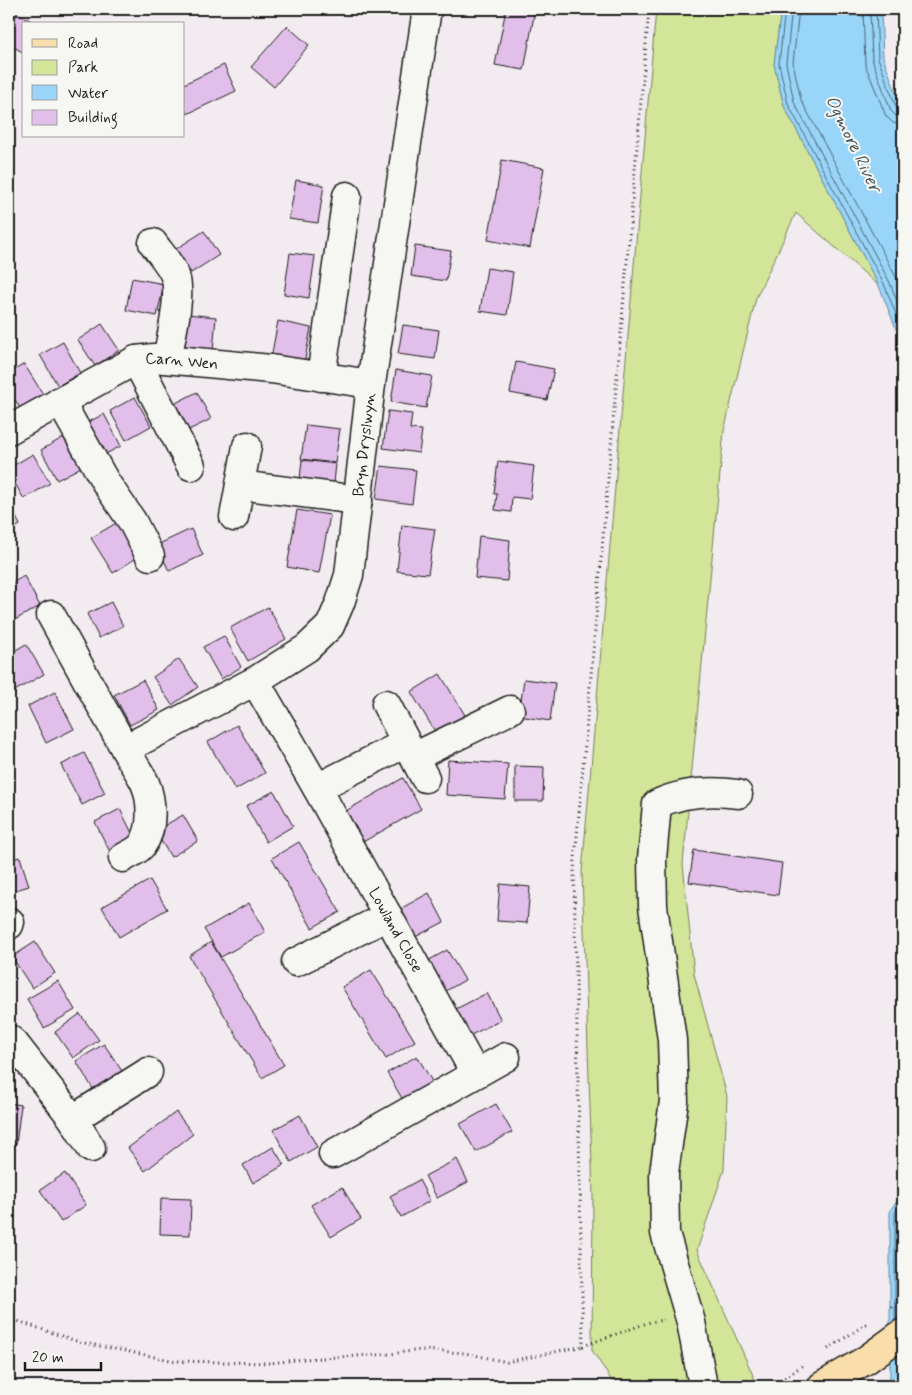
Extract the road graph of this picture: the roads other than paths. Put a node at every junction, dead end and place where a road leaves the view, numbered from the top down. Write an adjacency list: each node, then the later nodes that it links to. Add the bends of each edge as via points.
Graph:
1 (427, 9): 7 (street, Bryn Dryslwyn)
2 (347, 196): 6 (street)
3 (153, 243): 4 (street, via 176,282)
4 (167, 359): 5 (street, Carn Wen); 6 (street, Carn Wen)
5 (136, 360): 8 (street, Carn Wen); 11 (street)
6 (321, 377): 7 (street, Carn Wen)
7 (371, 384): 13 (street, Bryn Dryslwyn)
8 (60, 401): 9 (street, Carn Wen); 15 (street, via 106,483 132,520)
9 (9, 430)
10 (247, 446): 12 (street)
11 (191, 466)
12 (240, 484): 13 (street); 14 (street)
13 (358, 500): 17 (street, Bryn Dryslwyn, via 349,575 330,626 306,648)
14 (234, 517)
15 (150, 556)
16 (51, 615): 20 (street)
17 (254, 680): 20 (street, Bryn Dryslwyn); 22 (street, Lowland Close)
18 (386, 704): 21 (street)
19 (510, 710): 21 (street)
20 (126, 751): 24 (street, via 150,796 150,818 143,844)
21 (415, 759): 22 (street)
22 (317, 788): 25 (street, Lowland Close)
23 (738, 794): 35 (street, via 701,792 674,796 657,804 652,859 653,906 672,1040 674,1101 664,1173 666,1233 690,1317)
24 (123, 858)
25 (388, 916): 26 (street); 30 (street, Lowland Close)
26 (296, 962)
27 (9, 1039): 31 (street)
28 (506, 1057): 30 (street)
29 (148, 1072): 31 (street)
30 (475, 1073): 33 (street)
31 (73, 1119): 32 (street)
32 (91, 1148)
33 (333, 1154)
34 (903, 1333): 36 (main road)
35 (703, 1386)
36 (822, 1386)

